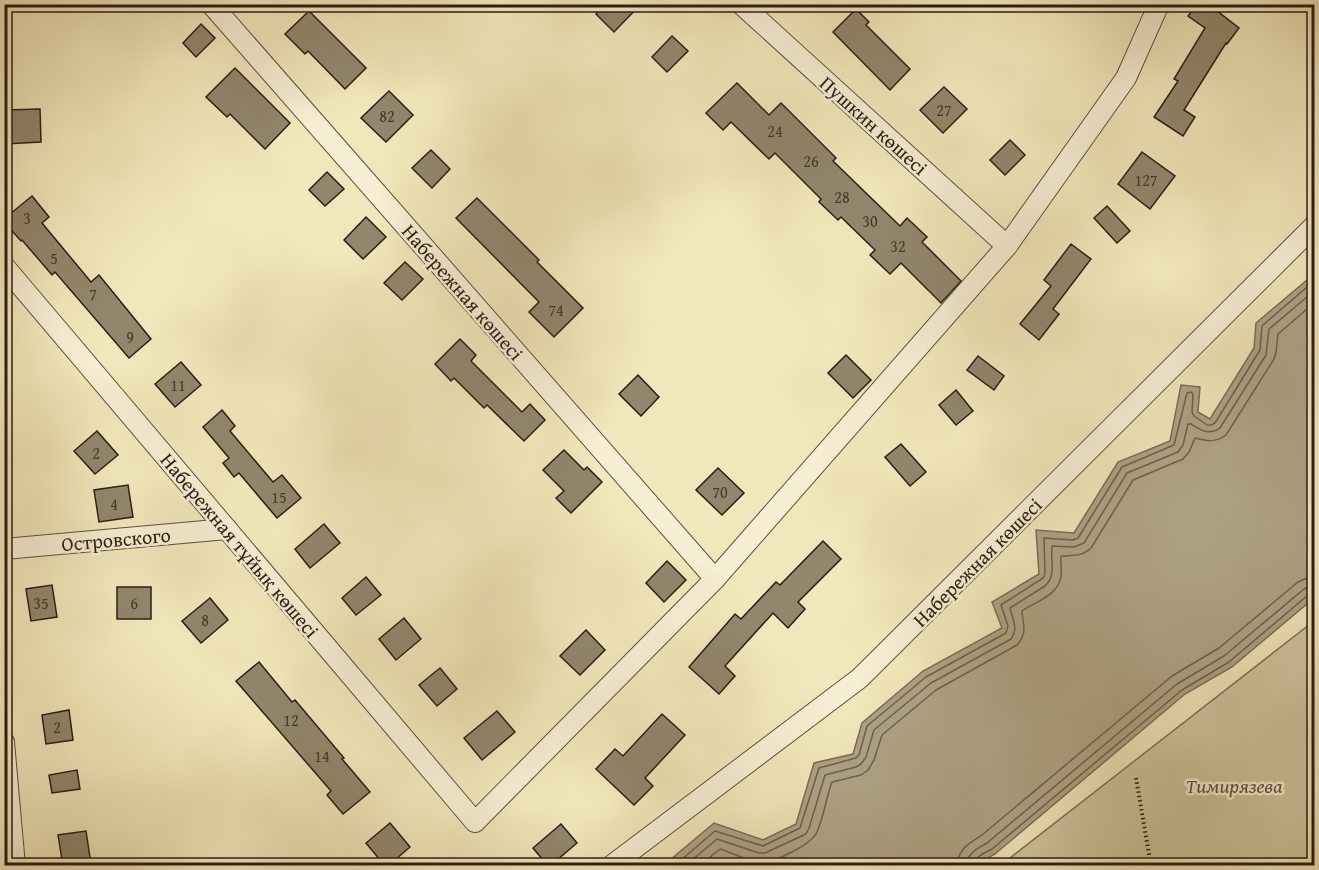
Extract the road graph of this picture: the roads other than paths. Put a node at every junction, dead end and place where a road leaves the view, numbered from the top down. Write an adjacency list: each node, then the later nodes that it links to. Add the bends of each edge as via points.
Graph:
1 (211, 4): 9 (street, Набережная көшесі)
2 (741, 4): 5 (street, Пушкин көшесі)
3 (1159, 4): 5 (street, via 1126,78)
4 (1314, 226): 12 (street, Набережная көшесі, via 860,678)
5 (1007, 246): 9 (street)
6 (4, 267): 7 (street, Набережная тұйық көшесі)
7 (226, 529): 8 (street, Островского); 9 (street, Набережная тұйық көшесі, via 476,822)
8 (4, 549)
9 (715, 579)
10 (4, 742): 11 (street)
11 (15, 866)
12 (611, 866)

